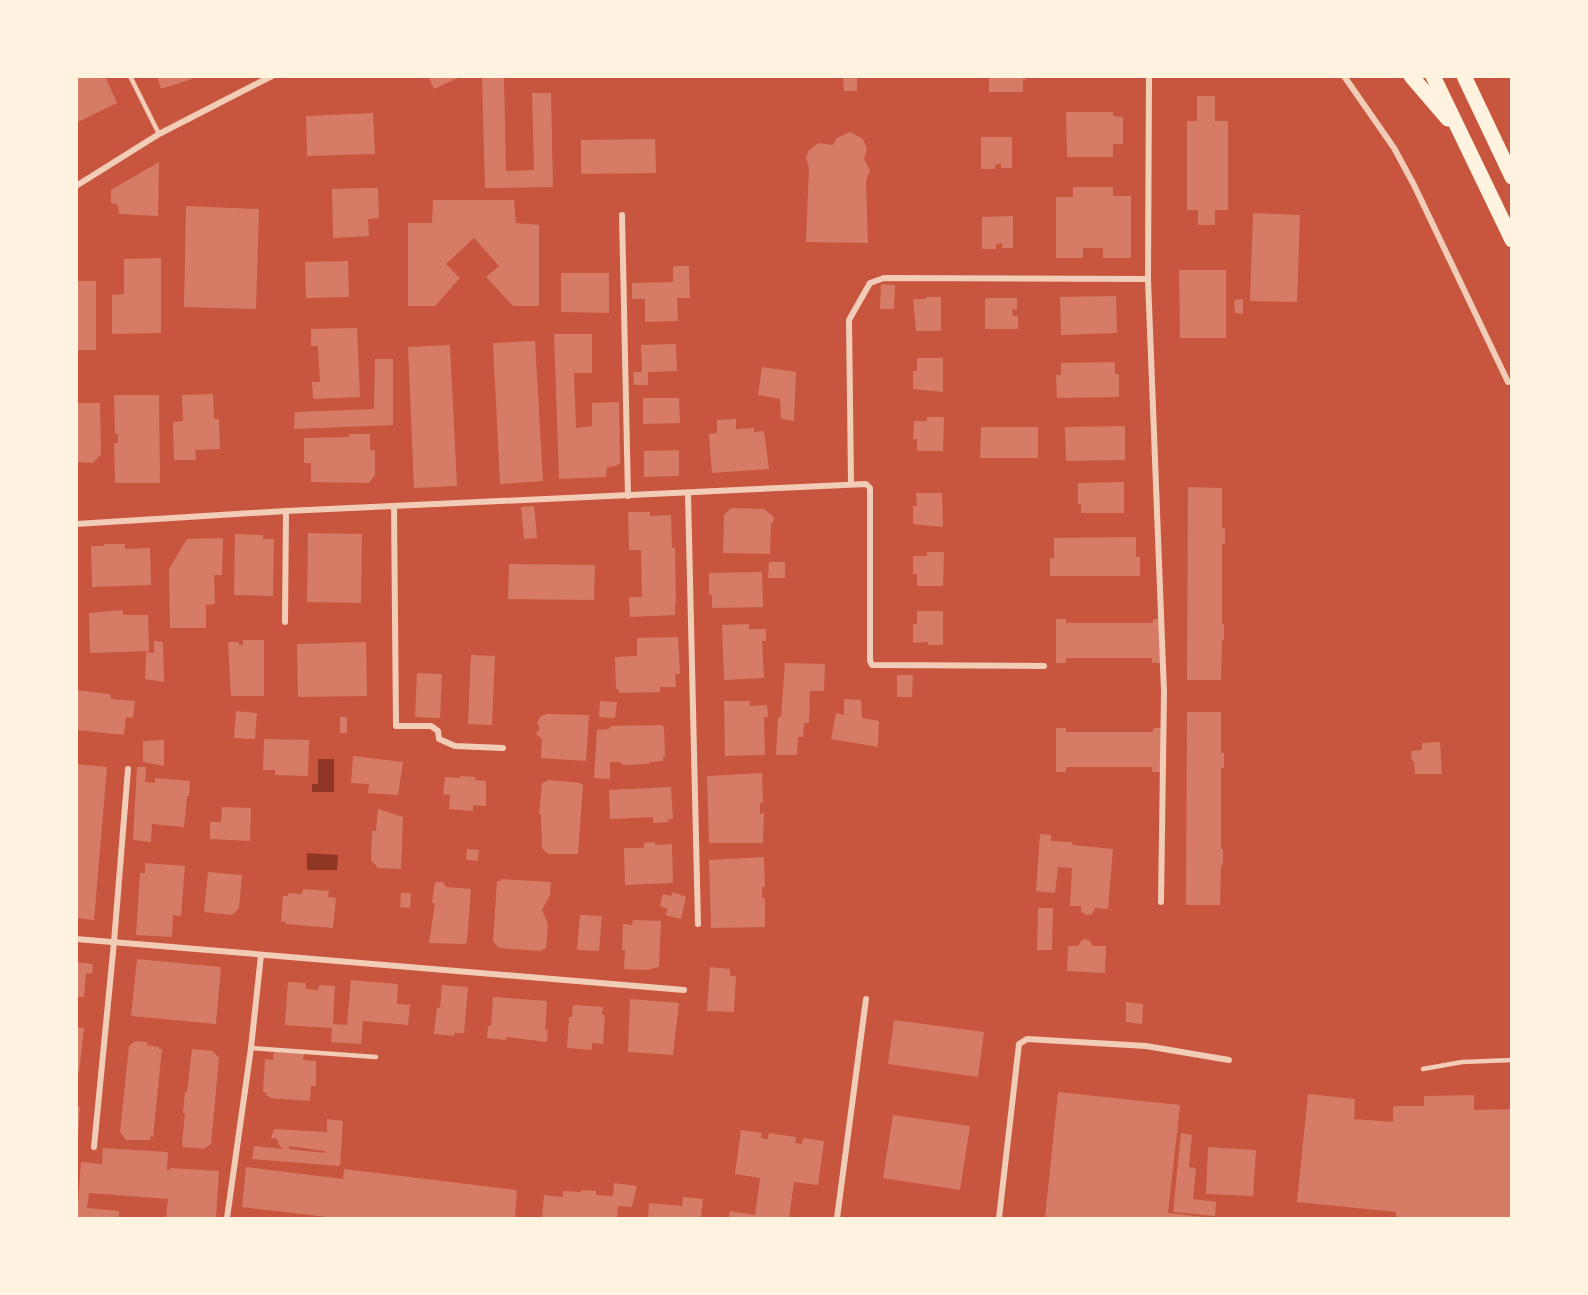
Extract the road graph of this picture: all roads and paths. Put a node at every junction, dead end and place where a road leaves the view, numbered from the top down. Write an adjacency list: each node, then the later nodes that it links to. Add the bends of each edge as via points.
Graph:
1 (130, 76): 8 (lane)
2 (272, 76): 8 (street)
3 (1149, 76): 14 (street)
4 (1344, 76): 15 (street, via 1414,185)
5 (1411, 76): 9 (highway)
6 (1433, 76): 9 (highway)
7 (1464, 76): 10 (highway)
8 (159, 135): 11 (street)
9 (1462, 135): 13 (highway)
10 (1512, 177)
11 (76, 186)
12 (622, 215): 18 (street)
13 (1512, 240)
14 (1148, 279): 16 (street, via 884,278 870,283 849,320); 26 (street, via 1164,693)
15 (1508, 382)
16 (851, 484): 17 (street); 23 (street, via 866,484 870,488 872,665)
17 (688, 494): 18 (street); 27 (street)
18 (628, 496): 19 (street)
19 (394, 507): 20 (street); 24 (street, via 396,726 431,726 438,731 439,739 455,746)
20 (286, 511): 21 (street); 22 (street)
21 (76, 524)
22 (285, 622)
23 (1044, 666)
24 (503, 748)
25 (128, 770): 29 (street)
26 (1161, 902)
27 (698, 924)
28 (76, 939): 29 (street)
29 (114, 942): 30 (street); 38 (street)
30 (261, 955): 31 (street); 33 (street)
31 (684, 990)
32 (866, 999): 40 (street)
33 (251, 1048): 34 (lane); 39 (street)
34 (376, 1057)
35 (1229, 1060): 41 (street, via 1146,1046 1027,1039 1021,1042)
36 (1512, 1060): 37 (lane, via 1462,1062)
37 (1423, 1069)
38 (94, 1148)
39 (229, 1218)
40 (837, 1218)
41 (999, 1218)

